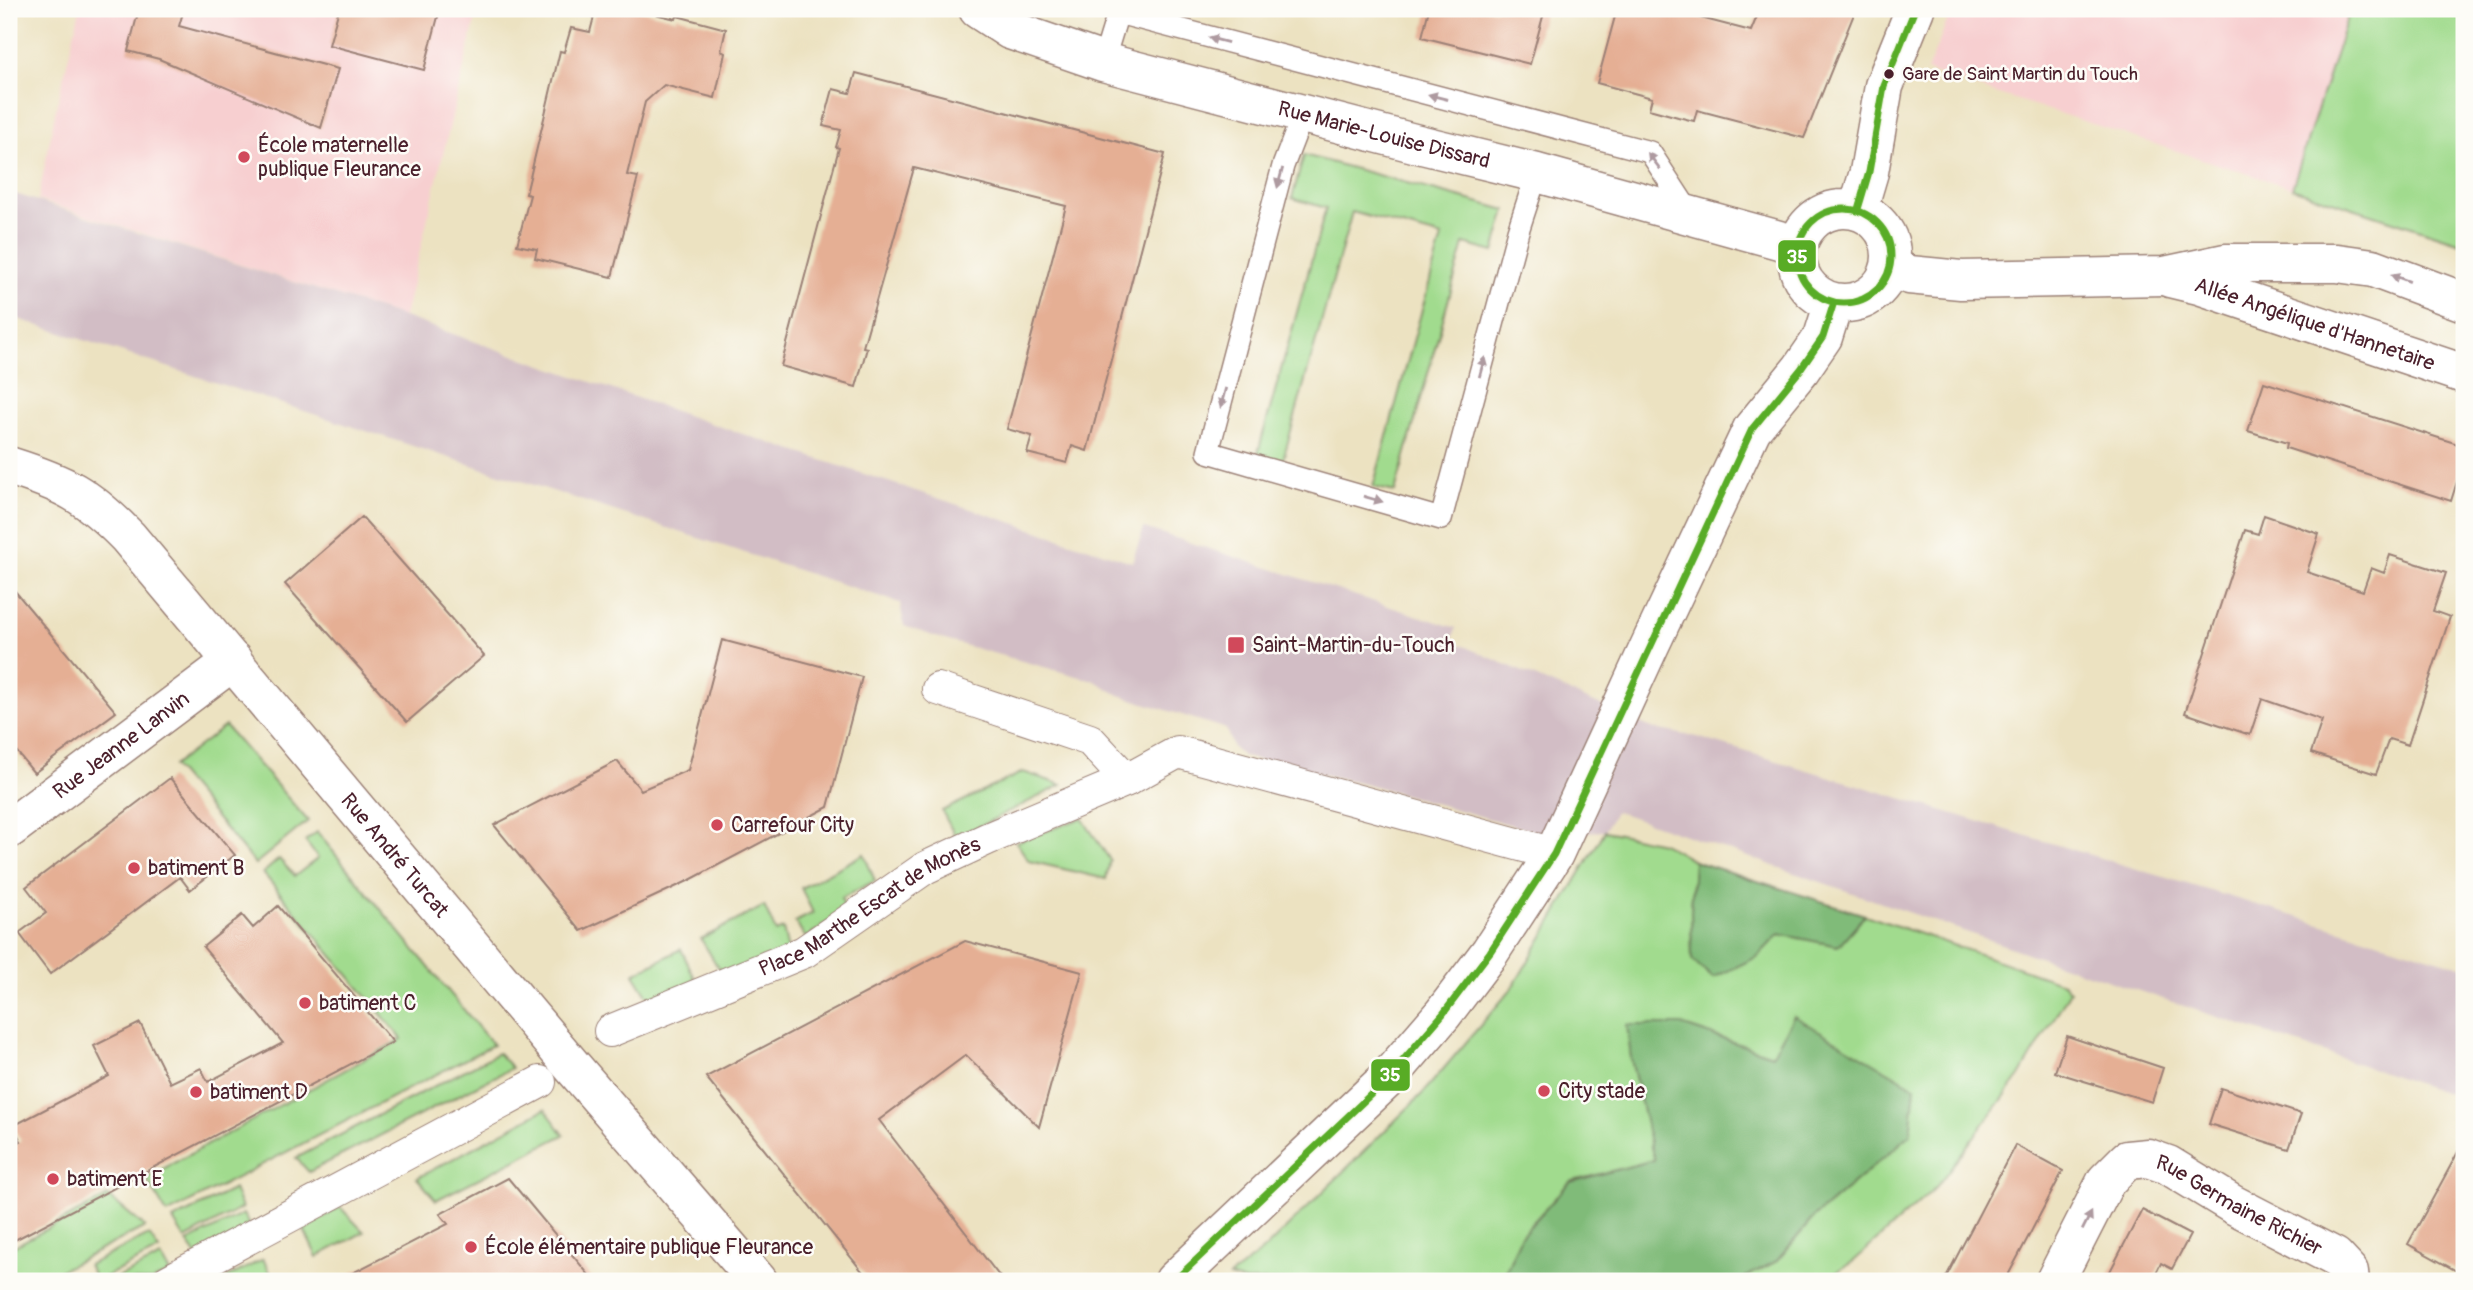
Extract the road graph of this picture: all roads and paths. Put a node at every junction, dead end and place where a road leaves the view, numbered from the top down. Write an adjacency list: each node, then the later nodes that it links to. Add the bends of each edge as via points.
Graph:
1 (978, 9): 3 (street, Rue Marie-Louise Dissard, via 1010,30)
2 (1915, 9): 6 (street, via 1884,86)
3 (1103, 62): 4 (street, Rue Marie-Louise Dissard); 7 (lane, one-way to 3, via 1650,152 1118,13)
4 (1303, 114): 5 (street, Rue Marie-Louise Dissard); 5 (lane, one-way to 5, via 1283,166 1209,453 1441,519)
5 (1537, 173): 7 (street, Rue Marie-Louise Dissard)
6 (1858, 209): 8 (street, via 1838,208 1820,214 1805,228); 9 (street, via 1886,232 1892,249)
7 (1692, 217): 8 (street, Rue Marie-Louise Dissard)
8 (1797, 246): 11 (street, via 1797,264 1804,281 1816,295)
9 (1891, 267): 10 (street, Allée Angélique d'Hannetaire, via 1909,275 1961,279); 11 (street, via 1883,284 1869,296 1852,303)
10 (2164, 276): 12 (street, Allée Angélique d'Hannetaire, one-way to 10, via 2373,268 2337,264 2225,264); 13 (street, Allée Angélique d'Hannetaire)
11 (1834, 302): 19 (street, via 1823,337 1752,429)
12 (2464, 302)
13 (2464, 374)
14 (9, 466): 15 (street, Rue André Turcat, via 54,480 104,512)
15 (233, 661): 18 (street, Rue Jeanne Lanvin); 23 (street, Rue André Turcat)
16 (938, 689): 17 (street, via 1090,740)
17 (1127, 780): 19 (street, Place Marthe Escat de Monès, via 1178,752); 20 (street, Place Marthe Escat de Monès, via 925,868 804,952)
18 (9, 830)
19 (1554, 854): 24 (street, via 1490,952 1385,1081)
20 (610, 1031)
21 (540, 1083): 22 (street)
22 (168, 1281)
23 (758, 1281)
24 (1174, 1281)
25 (2055, 1281): 26 (street, Rue Germaine Richier, one-way to 26, via 2106,1181 2127,1160 2148,1158 2335,1257 2349,1272)
26 (2350, 1281)

